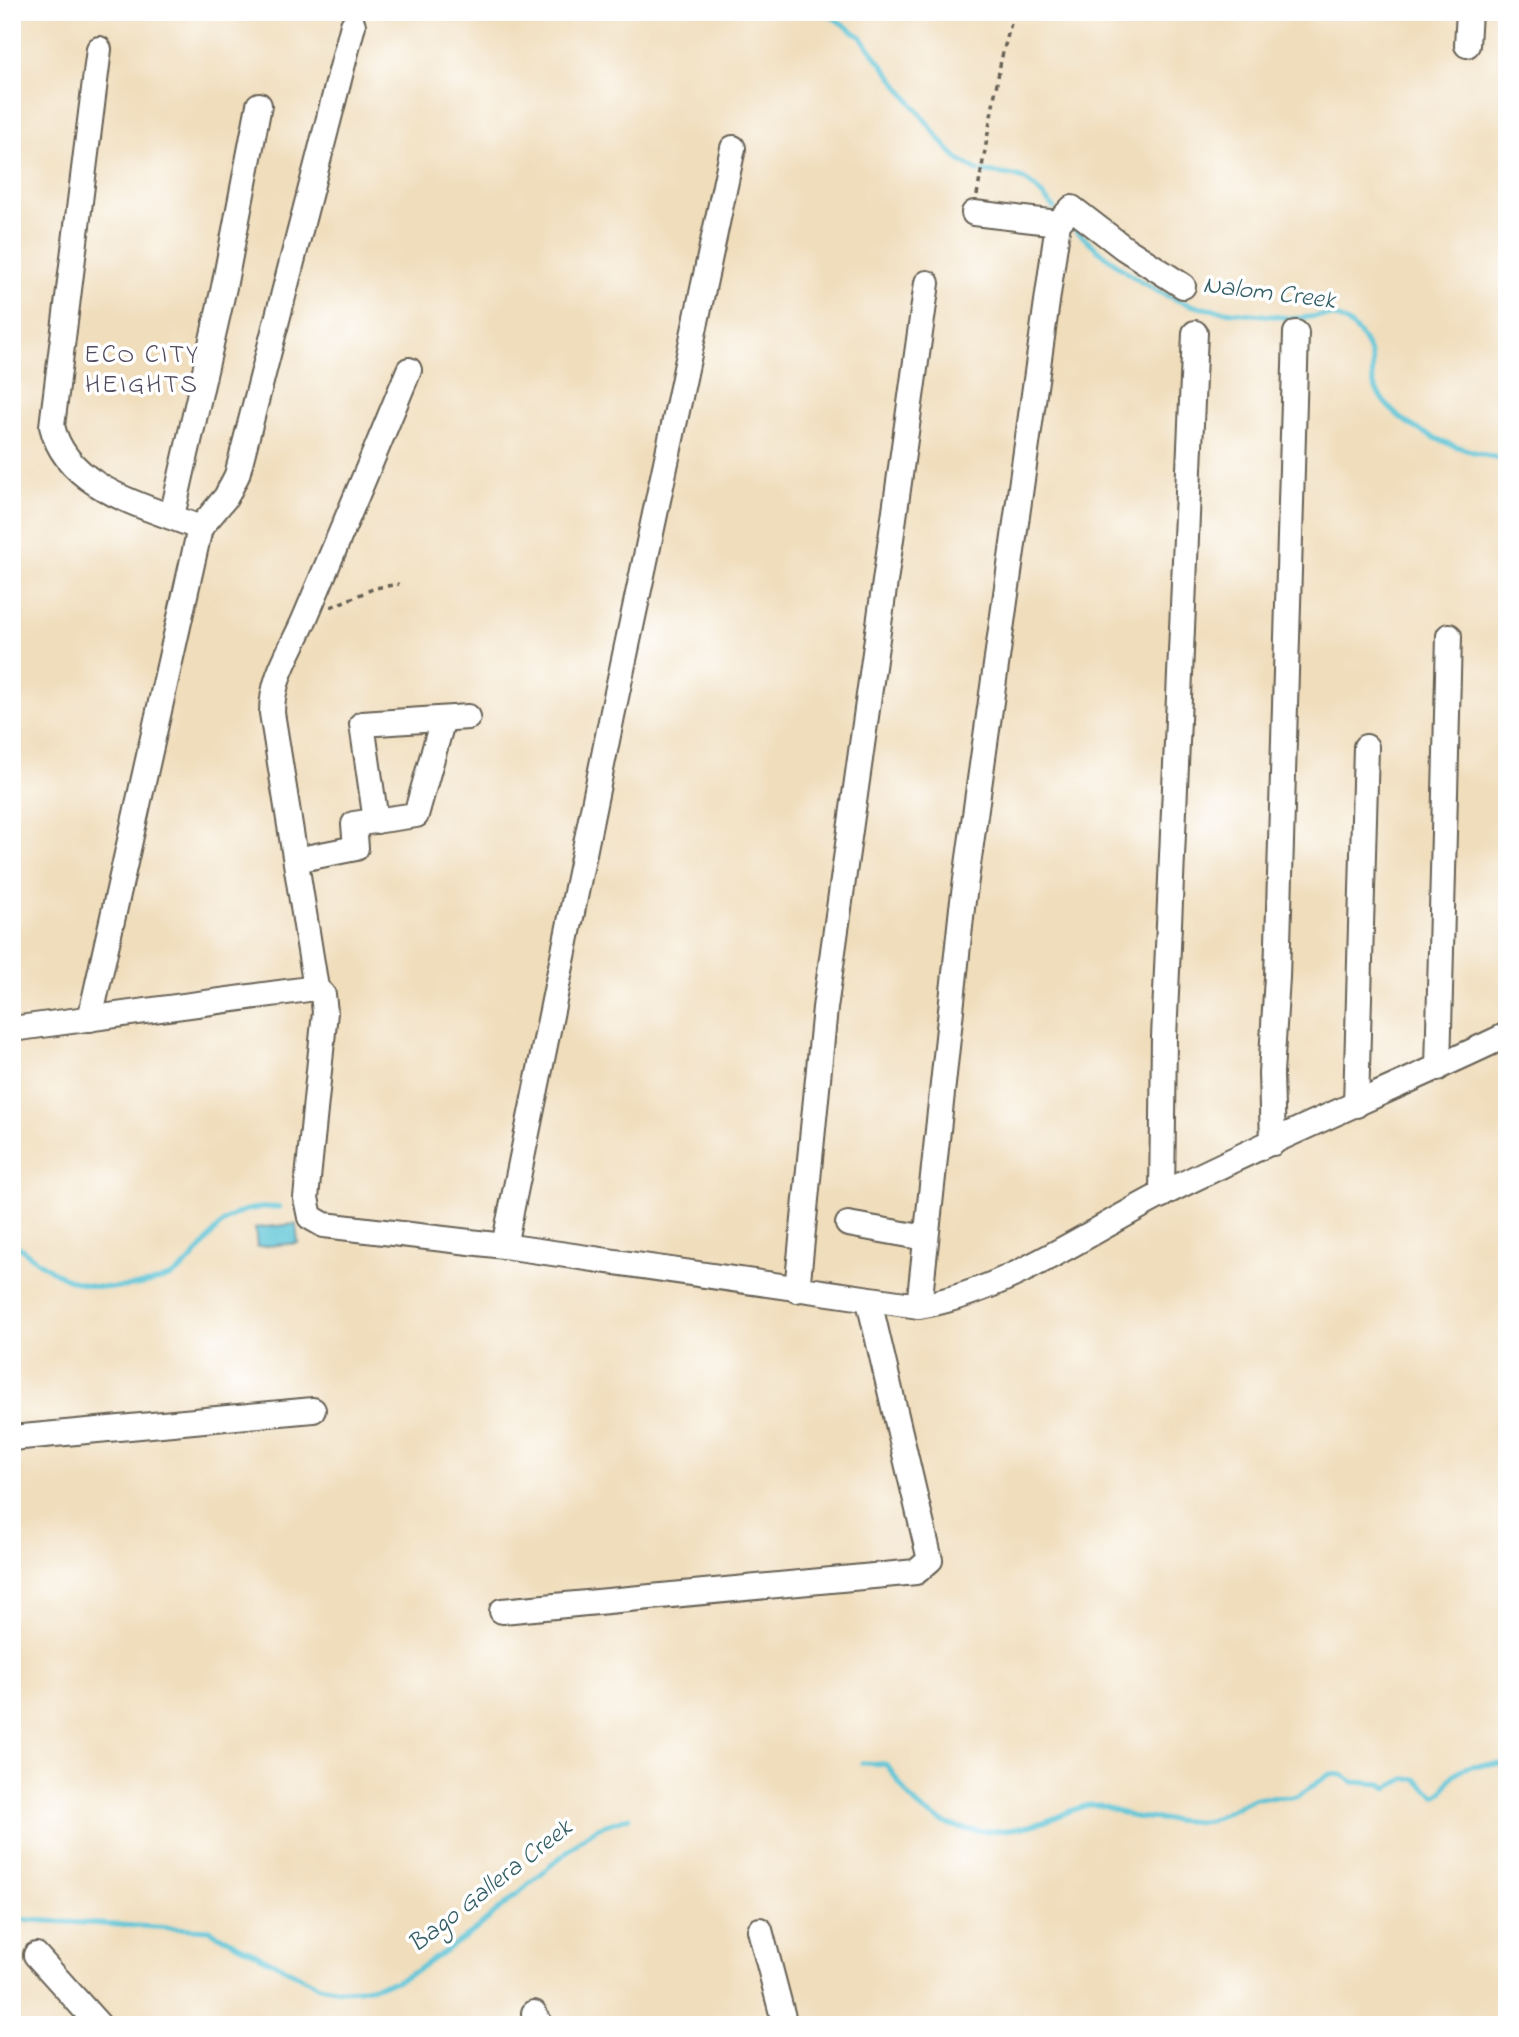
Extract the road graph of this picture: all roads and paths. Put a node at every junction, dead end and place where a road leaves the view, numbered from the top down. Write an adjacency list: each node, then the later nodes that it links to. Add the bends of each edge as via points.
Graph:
1 (1014, 12): 8 (path)
2 (1469, 12): 4 (street)
3 (354, 25): 16 (street, via 237,475 226,497)
4 (1467, 45)
5 (99, 49): 15 (street, via 52,426 65,455 84,475)
6 (259, 105): 15 (street)
7 (733, 148): 35 (street)
8 (974, 213): 9 (street)
9 (1058, 223): 11 (street, via 1072,208); 34 (street, via 962,908)
10 (927, 283): 36 (street, via 825,1008)
11 (1183, 286)
12 (1195, 333): 32 (street, via 1164,1038)
13 (1296, 333): 31 (street, via 1271,1073)
14 (409, 370): 18 (street)
15 (172, 516): 16 (street)
16 (200, 528): 26 (street)
17 (399, 584): 18 (path, via 375,588)
18 (305, 619): 24 (street, via 276,674 272,701)
19 (1449, 636): 29 (street)
20 (468, 717): 21 (street)
21 (443, 719): 23 (street, via 416,815); 23 (street, via 362,724)
22 (1366, 747): 30 (street)
23 (376, 821): 24 (street, via 354,824 356,848)
24 (296, 860): 25 (street)
25 (316, 988): 26 (street); 35 (street, via 323,995 325,1012 306,1198 310,1217 324,1225 349,1229)
26 (90, 1018): 27 (street)
27 (12, 1029)
28 (1507, 1035): 29 (street)
29 (1438, 1068): 30 (street)
30 (1356, 1105): 31 (street)
31 (1273, 1143): 32 (street)
32 (1162, 1195): 38 (street, via 986,1287)
33 (848, 1224): 34 (street)
34 (926, 1238): 38 (street)
35 (504, 1246): 36 (street)
36 (797, 1290): 37 (street)
37 (869, 1301): 38 (street); 41 (street, via 930,1560 925,1567 902,1573)
38 (919, 1306)
39 (313, 1410): 40 (street)
40 (12, 1438)
41 (502, 1611)
42 (760, 1930): 45 (street)
43 (36, 1955): 44 (street)
44 (99, 2025)
45 (785, 2025)

